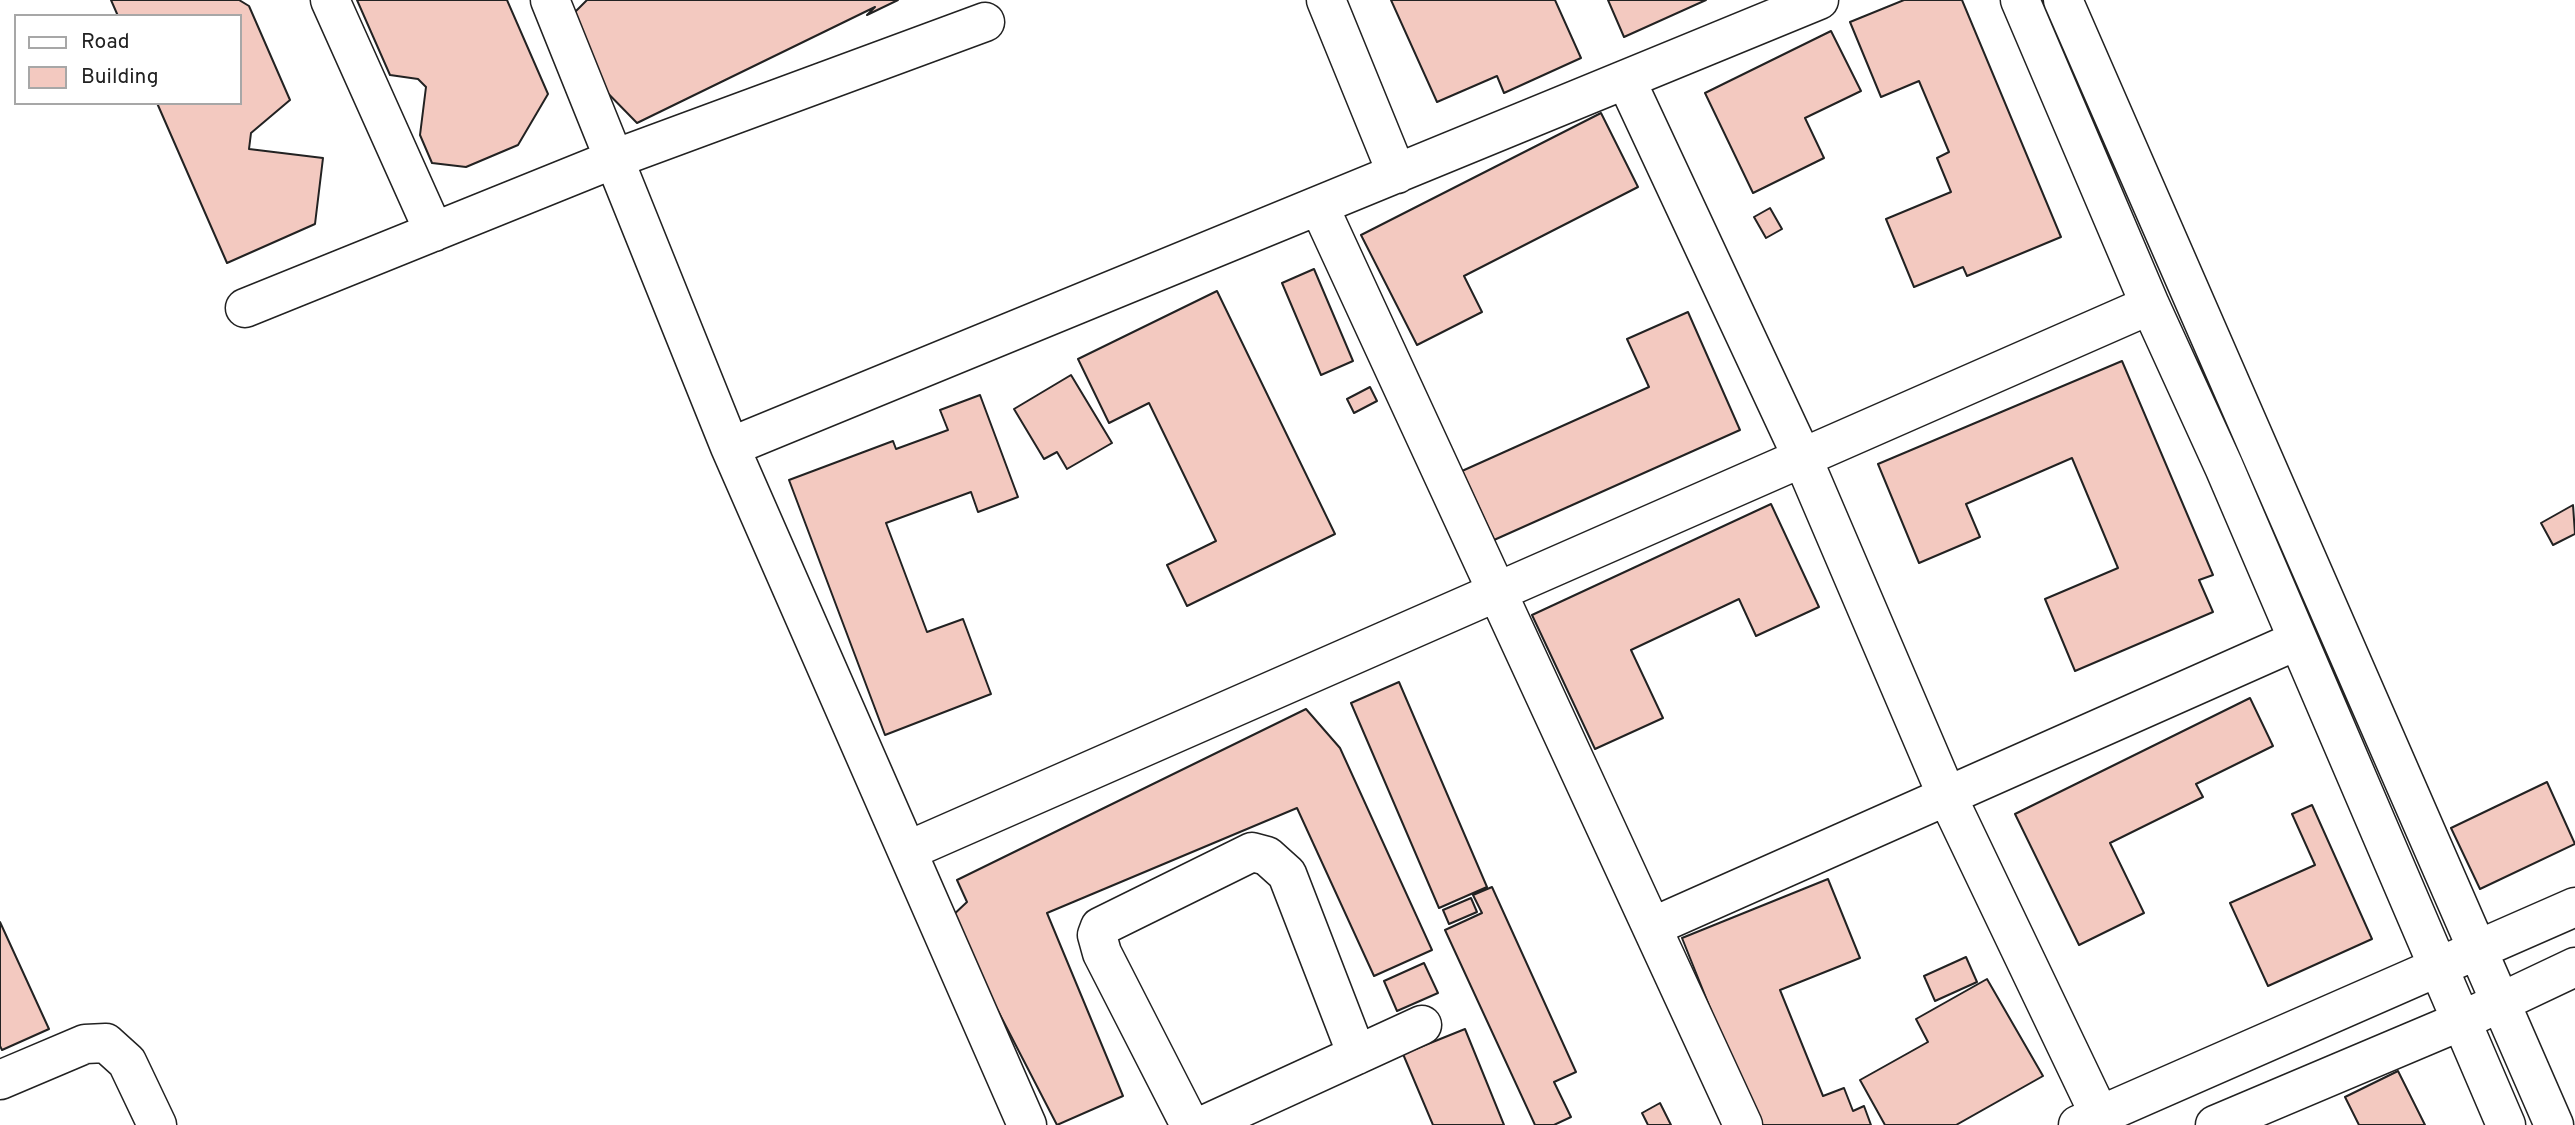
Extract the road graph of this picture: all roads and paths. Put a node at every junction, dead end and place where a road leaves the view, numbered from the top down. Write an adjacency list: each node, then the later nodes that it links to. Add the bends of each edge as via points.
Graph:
1 (330, 0): 12 (street)
2 (550, 0): 9 (street)
3 (1326, 0): 10 (street)
4 (2020, 0): 13 (street)
5 (2063, 0): 17 (street)
6 (1799, 4): 8 (street)
7 (985, 22): 9 (street)
8 (1626, 80): 10 (street); 16 (street)
9 (614, 159): 12 (street); 15 (street)
10 (1397, 174): 11 (street)
11 (1319, 206): 15 (street); 18 (street)
12 (434, 232): 14 (street)
13 (2150, 305): 16 (street); 19 (street)
14 (245, 308)
15 (730, 447): 22 (street)
16 (1802, 457): 18 (street); 21 (street)
17 (2315, 583): 19 (street); 25 (street)
18 (1498, 590): 22 (street); 24 (street)
19 (2281, 601): 20 (street)
20 (2296, 641): 21 (street); 26 (street)
21 (1948, 796): 24 (street); 33 (street)
22 (907, 851): 35 (street)
23 (2575, 907): 25 (street)
24 (1652, 927): 38 (street)
25 (2478, 950): 26 (street); 28 (street)
26 (2437, 967): 29 (street); 33 (street)
27 (2575, 967): 28 (street)
28 (2501, 1002): 29 (street); 41 (street)
29 (2461, 1021): 39 (street); 40 (street)
30 (1422, 1025): 31 (street)
31 (1357, 1055): 36 (street, via 1286,874 1267,856 1252,852 1100,927 1097,935); 37 (street)
32 (0, 1080): 34 (street, via 85,1044 106,1043 127,1062)
33 (2089, 1120)
34 (157, 1125)
35 (1027, 1125)
36 (1190, 1125)
37 (1204, 1125)
38 (1743, 1125)
39 (2215, 1125)
40 (2506, 1125)
41 (2554, 1125)

